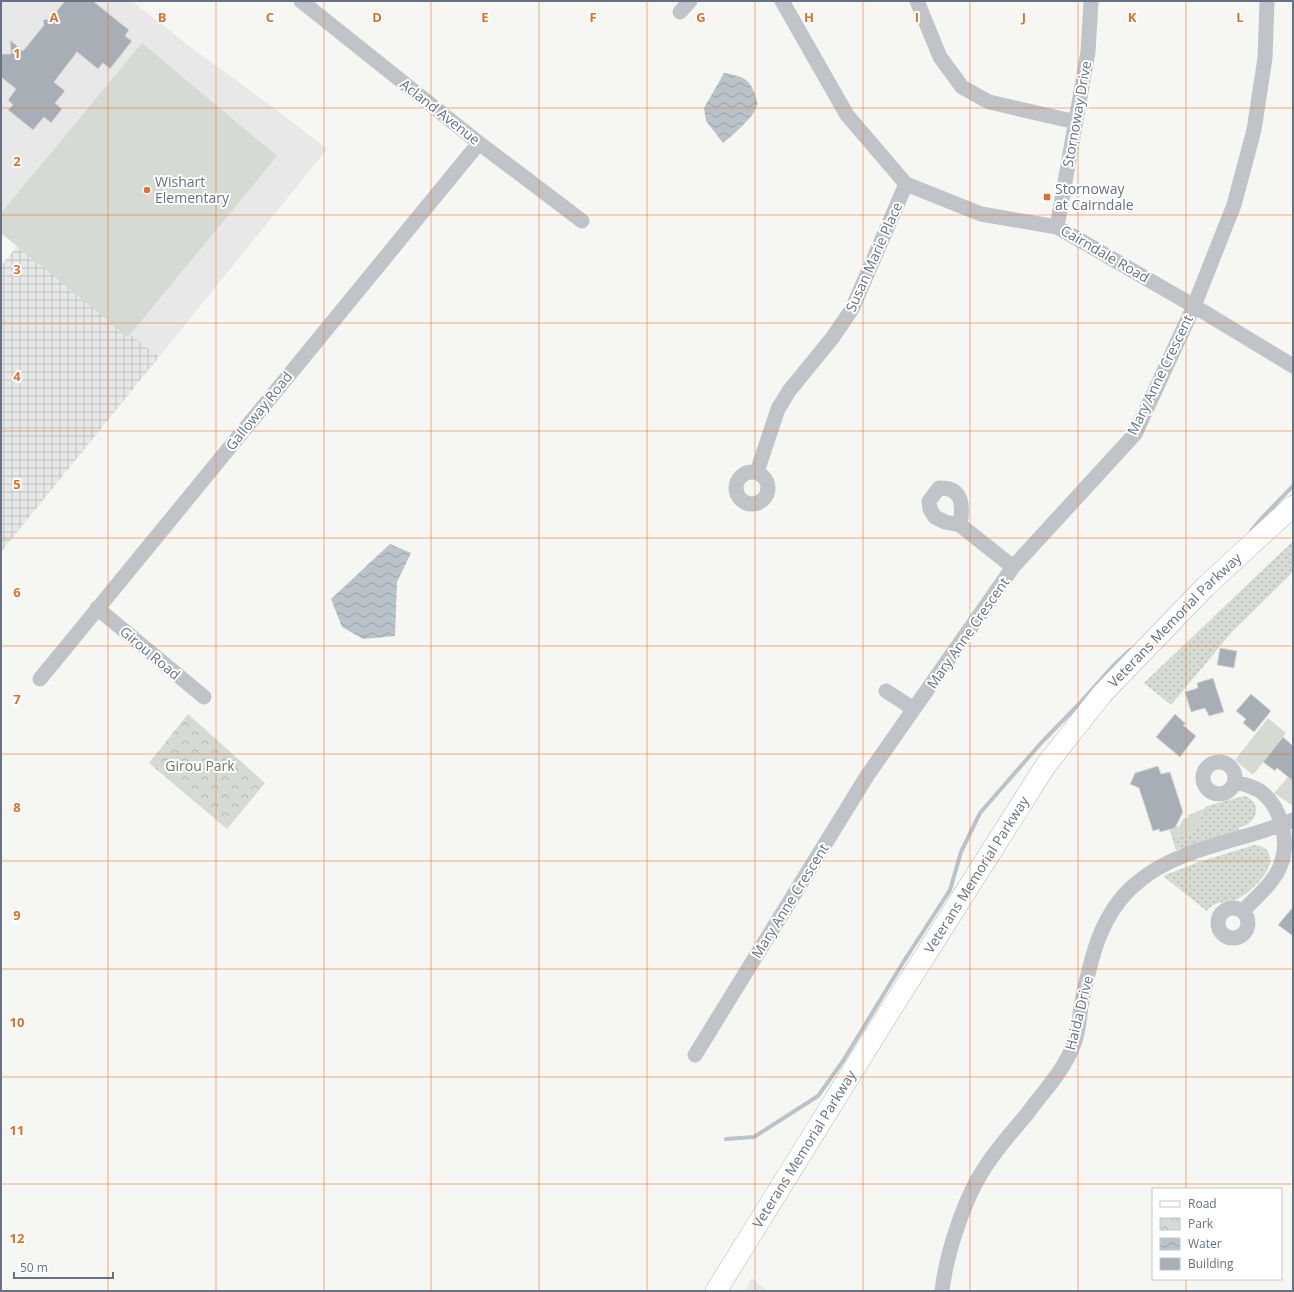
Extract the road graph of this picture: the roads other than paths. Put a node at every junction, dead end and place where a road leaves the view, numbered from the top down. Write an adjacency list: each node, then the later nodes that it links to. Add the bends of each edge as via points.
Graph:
1 (301, 1): 7 (street, Acland Avenue)
2 (782, 1): 8 (street, Cairndale Road, via 847,115)
3 (917, 1): 6 (street, via 940,57 962,87 989,102)
4 (1091, 1): 6 (street, Stornoway Drive, via 1088,52)
5 (1267, 1): 11 (street, Mary Anne Crescent, via 1265,58 1254,130 1234,205)
6 (1076, 122): 10 (street, Stornoway Drive)
7 (479, 143): 9 (street, Acland Avenue); 17 (street, Galloway Road)
8 (906, 184): 10 (street, Cairndale Road, via 980,214); 13 (street, Susan Marie Place, via 852,309 785,397 770,431)
9 (582, 221)
10 (1057, 227): 11 (street, Cairndale Road)
11 (1194, 306): 12 (street, Cairndale Road); 16 (street, Mary Anne Crescent, via 1135,434)
12 (1293, 366)
13 (757, 472)
14 (1293, 506): 26 (main road, Veterans Memorial Parkway, via 1205,586 1108,688 1046,765 886,1017)
15 (960, 525): 16 (street)
16 (1014, 567): 21 (street, Mary Anne Crescent)
17 (97, 608): 18 (street, Galloway Road); 20 (street, Girou Road)
18 (40, 679)
19 (886, 690): 21 (street)
20 (204, 697)
21 (914, 709): 25 (street, Mary Anne Crescent, via 867,776)
22 (1235, 782): 23 (street, via 1262,792)
23 (1288, 823): 24 (street, via 1281,863 1276,874); 27 (street, Haida Drive, via 1174,860 1137,882 1121,899 1108,917 1097,941 1074,1045 1064,1066 983,1169 959,1220)
24 (1244, 911)
25 (695, 1055)
26 (717, 1291)
27 (942, 1291)

